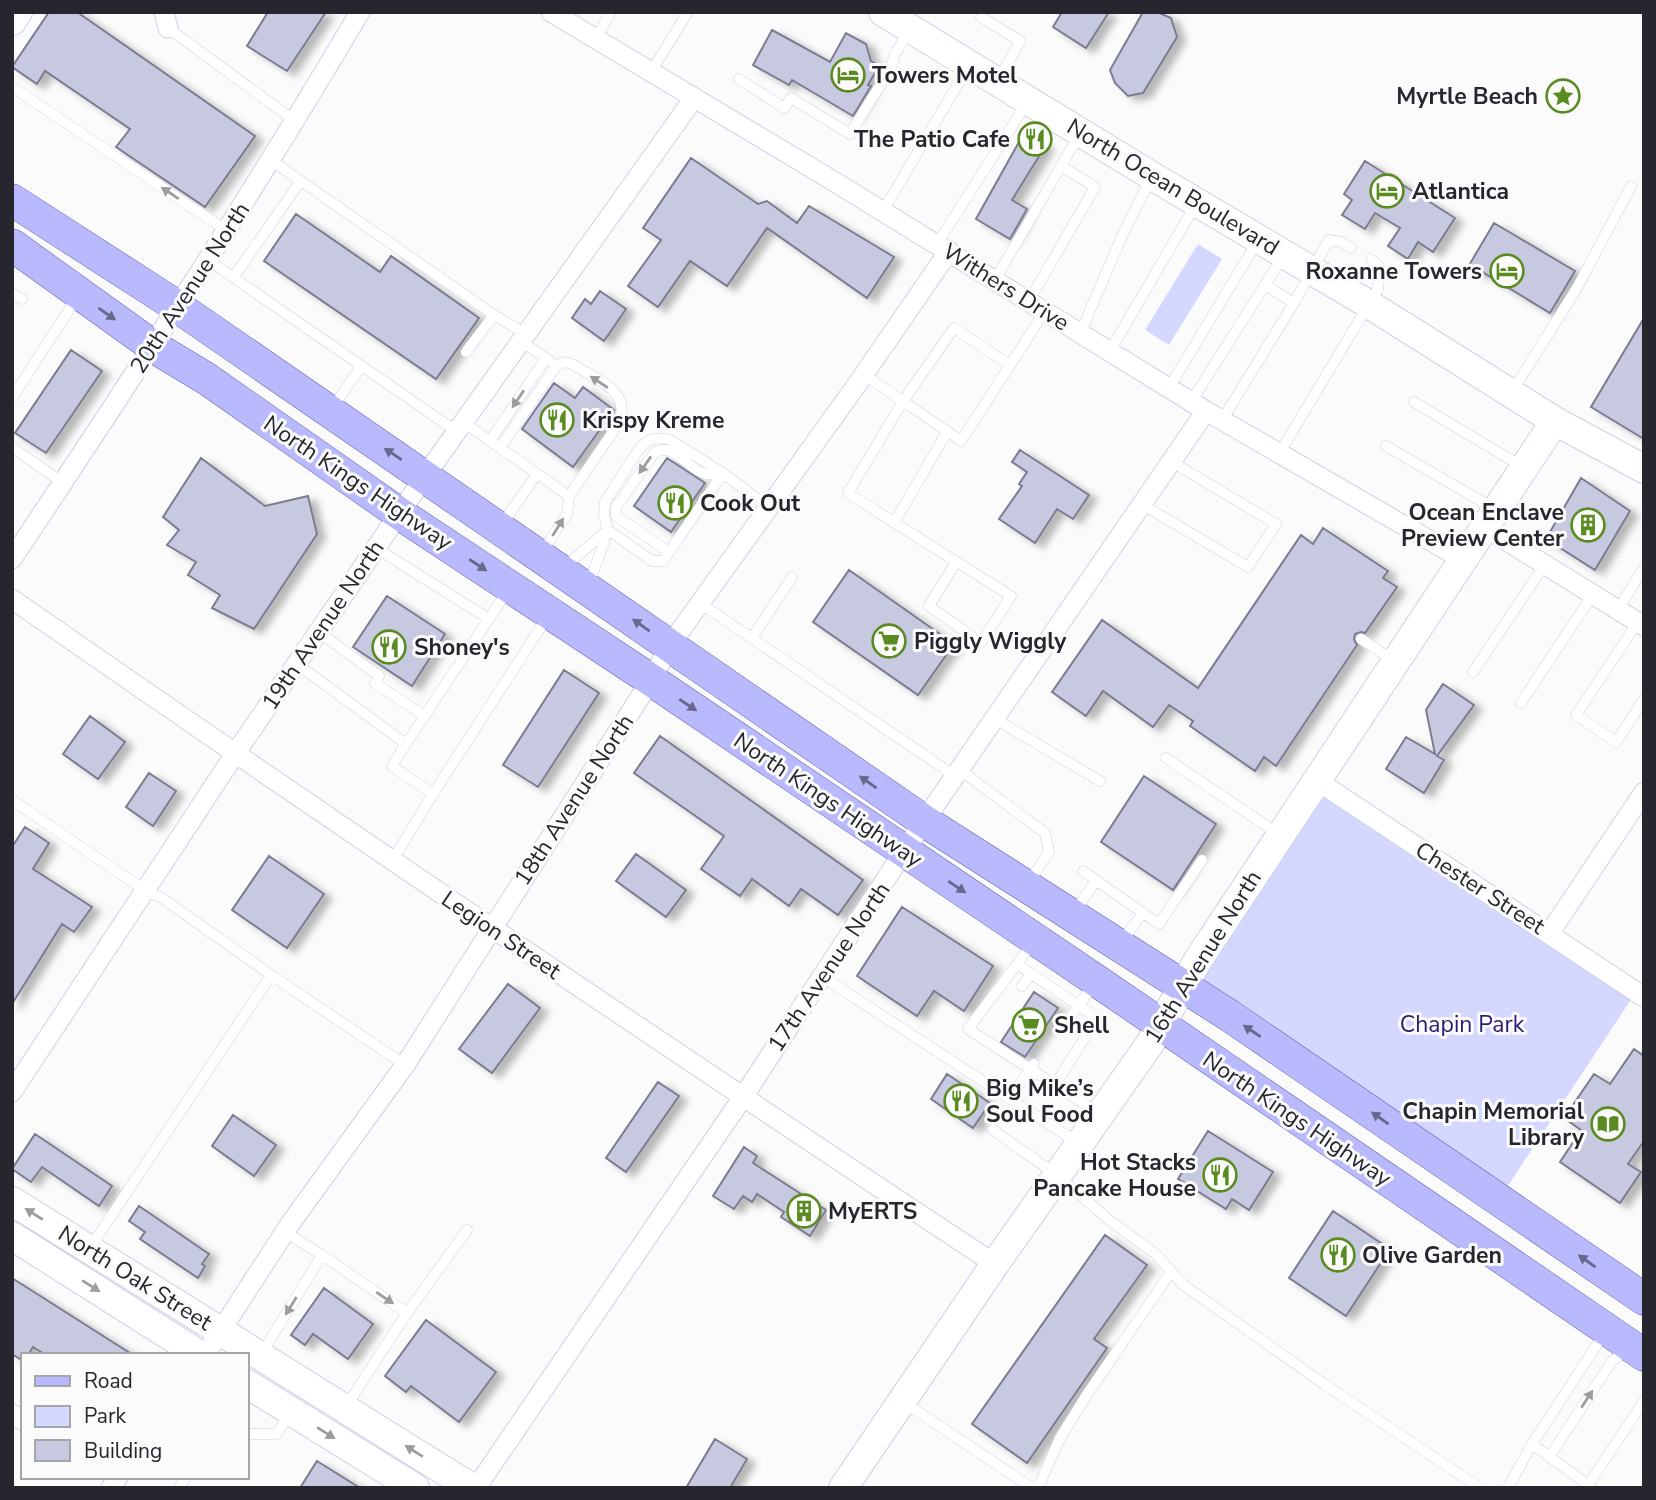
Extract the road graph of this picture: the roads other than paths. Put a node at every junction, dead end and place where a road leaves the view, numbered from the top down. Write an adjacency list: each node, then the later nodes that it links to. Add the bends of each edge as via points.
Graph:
1 (17, 12): 9 (main road)
2 (360, 12): 19 (street, 20th Avenue North)
3 (551, 12): 11 (street, Withers Drive)
4 (611, 12): 11 (lane)
5 (688, 12): 13 (lane)
6 (883, 12): 10 (main road, North Ocean Boulevard)
7 (981, 17): 15 (lane, via 1020,41)
8 (166, 20): 19 (lane)
9 (12, 21)
10 (910, 28): 12 (main road, North Ocean Boulevard); 14 (lane, via 850,134 791,97 784,108)
11 (596, 38): 13 (street, Withers Drive)
12 (970, 65): 15 (main road, North Ocean Boulevard); 28 (lane)
13 (652, 72): 17 (street, Withers Drive)
14 (739, 79)
15 (998, 82): 18 (main road, North Ocean Boulevard)
16 (12, 87): 29 (lane, one-way to 16)
17 (694, 97): 28 (street, Withers Drive); 50 (street, 19th Avenue North)
18 (1029, 100): 20 (main road, North Ocean Boulevard); 31 (lane)
19 (295, 122): 21 (street, 20th Avenue North)
20 (1081, 132): 22 (lane); 23 (main road, North Ocean Boulevard)
21 (272, 161): 24 (lane); 29 (street, 20th Avenue North)
22 (1061, 166): 39 (lane); 46 (lane, via 1095,187)
23 (1152, 176): 27 (main road, North Ocean Boulevard); 49 (lane)
24 (300, 182): 38 (lane); 48 (lane)
25 (1631, 186): 60 (lane, via 1577,288)
26 (12, 200): 47 (main road, North Kings Highway)
27 (1197, 202): 30 (main road, North Ocean Boulevard); 52 (lane)
28 (883, 211): 31 (street, Withers Drive)
29 (227, 231): 36 (street, 20th Avenue North)
30 (1259, 239): 34 (main road, North Ocean Boulevard); 59 (lane)
31 (943, 248): 39 (street, Withers Drive); 58 (street, 18th Avenue North)
32 (1351, 248): 37 (lane, via 1329,240)
33 (13, 249): 43 (main road, North Kings Highway)
34 (1284, 254): 37 (main road, North Ocean Boulevard); 40 (lane)
35 (1371, 259): 45 (lane, via 1381,276)
36 (208, 261): 38 (lane); 47 (street, 20th Avenue North)
37 (1313, 271): 44 (lane); 45 (main road, North Ocean Boulevard)
38 (233, 278): 56 (lane)
39 (995, 280): 46 (street, Withers Drive)
40 (1265, 285): 44 (lane); 65 (lane)
41 (12, 292): 42 (lane)
42 (22, 299)
43 (74, 303): 51 (main road, North Kings Highway, one-way to 51); 61 (lane)
44 (1294, 303): 65 (lane)
45 (1370, 305): 60 (main road, North Ocean Boulevard); 73 (lane)
46 (1037, 306): 49 (street, Withers Drive); 55 (lane)
47 (178, 307): 51 (street, 20th Avenue North); 64 (main road, North Kings Highway)
48 (494, 315): 50 (lane); 53 (lane)
49 (1080, 334): 52 (street, Withers Drive)
50 (523, 337): 54 (lane); 67 (street, 19th Avenue North)
51 (154, 347): 80 (street, 20th Avenue North); 84 (main road, North Kings Highway)
52 (1110, 351): 59 (street, Withers Drive)
53 (466, 352)
54 (546, 358): 57 (lane); 69 (lane, one-way to 69)
55 (1010, 365): 62 (lane, via 954,328); 68 (lane, via 961,441)
56 (360, 366): 64 (lane); 67 (lane)
57 (556, 366): 72 (lane); 81 (lane, one-way to 57, via 617,426 622,402 615,392 572,364)
58 (864, 375): 62 (lane); 83 (street, 18th Avenue North)
59 (1169, 388): 65 (street, Withers Drive)
60 (1512, 393): 66 (main road, North Ocean Boulevard)
61 (12, 398)
62 (903, 401): 68 (lane); 86 (lane, via 848,493)
63 (1414, 402): 75 (lane)
64 (330, 411): 79 (main road, North Kings Highway, one-way to 64)
65 (1207, 411): 73 (street, Withers Drive); 74 (street, 17th Avenue North)
66 (1555, 421): 75 (main road, 16th Avenue North); 76 (main road, North Ocean Boulevard)
67 (459, 426): 69 (lane); 79 (street, 19th Avenue North)
68 (947, 432): 86 (lane)
69 (489, 440): 72 (lane)
70 (1387, 446): 85 (lane)
71 (12, 447): 80 (lane)
72 (500, 448): 78 (lane)
73 (1279, 454): 92 (street, Withers Drive)
74 (1172, 462): 82 (street, 17th Avenue North); 82 (lane, via 1276,524 1248,567)
75 (1523, 467): 85 (main road, 16th Avenue North)
76 (1644, 469)
77 (723, 473): 83 (lane); 88 (lane, via 670,440 650,439 605,502); 90 (lane); 90 (lane, one-way to 90, via 705,474 661,449 654,452 616,507 617,516)
78 (537, 474): 81 (lane); 87 (lane)
79 (425, 476): 84 (street, 19th Avenue North); 87 (main road, North Kings Highway)
80 (63, 483): 91 (street, 20th Avenue North)
81 (569, 496): 93 (lane, one-way to 81)
82 (1143, 505): 118 (street, 17th Avenue North)
83 (769, 508): 102 (street, 18th Avenue North)
84 (400, 514): 89 (street, 19th Avenue North); 98 (main road, North Kings Highway, one-way to 98)
85 (1489, 518): 92 (main road, 16th Avenue North); 95 (street)
86 (894, 523): 94 (lane)
87 (500, 527): 93 (main road, North Kings Highway)
88 (606, 532): 90 (lane, via 652,561 663,561); 93 (lane); 99 (lane)
89 (376, 548): 105 (lane); 107 (street, 19th Avenue North)
90 (669, 552)
91 (12, 559)
92 (1462, 559): 111 (main road, 16th Avenue North)
93 (551, 562): 99 (main road, North Kings Highway)
94 (956, 562): 94 (lane, via 1011,596 982,643 929,606)
95 (1545, 564): 100 (street); 113 (lane)
96 (1644, 568): 103 (lane)
97 (792, 577): 108 (lane)
98 (511, 587): 104 (main road, North Kings Highway); 105 (lane)
99 (587, 588): 110 (main road, North Kings Highway, one-way to 99)
100 (1592, 594): 103 (street); 116 (lane)
101 (12, 599): 120 (street, Legion Street)
102 (700, 603): 108 (lane); 110 (street, 18th Avenue North)
103 (1618, 610): 106 (street)
104 (550, 612): 114 (main road, North Kings Highway); 126 (lane)
105 (489, 619): 117 (lane)
106 (1641, 624): 115 (lane, via 1576,715 1616,742)
107 (319, 632): 112 (street, 19th Avenue North); 117 (lane, via 379,676 374,683)
108 (751, 638): 122 (lane)
109 (1362, 639): 111 (lane)
110 (670, 645): 114 (street, 18th Avenue North); 128 (main road, North Kings Highway, one-way to 110)
111 (1395, 662): 123 (main road, 16th Avenue North)
112 (297, 664): 119 (lane); 120 (street, 19th Avenue North)
113 (1473, 672)
114 (651, 680): 130 (main road, North Kings Highway, one-way to 130); 139 (street, 18th Avenue North)
115 (1644, 699)
116 (1521, 703)
117 (425, 716): 119 (lane)
118 (995, 719): 122 (street, 17th Avenue North); 124 (lane)
119 (406, 744): 126 (lane, via 392,766)
120 (235, 754): 132 (street, Legion Street); 136 (street, 19th Avenue North)
121 (1166, 758): 129 (lane)
122 (958, 773): 128 (street, 17th Avenue North); 135 (lane, via 1045,833 1049,852)
123 (1316, 780): 129 (main road, 16th Avenue North); 140 (street, Chester Street)
124 (1100, 781)
125 (1644, 792): 140 (street)
126 (433, 794): 132 (lane)
127 (12, 800): 136 (lane)
128 (924, 821): 130 (street, 17th Avenue North); 135 (main road, North Kings Highway)
129 (1280, 835): 146 (main road, 16th Avenue North)
130 (905, 852): 142 (main road, North Kings Highway, one-way to 142); 145 (street, 17th Avenue North)
131 (1202, 860): 137 (lane, via 1159,923)
132 (392, 861): 139 (street, Legion Street)
133 (1083, 871): 134 (lane)
134 (1097, 881): 137 (lane); 138 (lane)
135 (1027, 886): 138 (main road, North Kings Highway)
136 (146, 891): 144 (lane); 155 (street, 19th Avenue North)
137 (1143, 913): 141 (lane)
138 (1072, 914): 141 (main road, North Kings Highway)
139 (491, 929): 152 (street, 18th Avenue North); 156 (street, Legion Street)
140 (1549, 934): 149 (street, Chester Street)
141 (1119, 944): 146 (main road, North Kings Highway)
142 (1026, 952): 143 (lane); 148 (main road, North Kings Highway); 153 (lane, via 968,1029 985,1035)
143 (1031, 974): 147 (lane); 148 (lane)
144 (271, 975): 152 (lane); 166 (lane)
145 (823, 977): 156 (street, 17th Avenue North); 157 (lane)
146 (1183, 985): 151 (main road, 16th Avenue North); 170 (main road, North Kings Highway, one-way to 146)
147 (1021, 986)
148 (1088, 993): 150 (lane); 151 (main road, North Kings Highway); 154 (lane, via 1097,1017)
149 (1644, 997)
150 (1069, 1018)
151 (1160, 1026): 158 (main road, 16th Avenue North); 172 (main road, North Kings Highway)
152 (405, 1065): 164 (street, 18th Avenue North)
153 (1032, 1067): 154 (lane); 157 (lane)
154 (1055, 1085): 158 (lane)
155 (12, 1093)
156 (743, 1097): 168 (street, Legion Street); 188 (street, 17th Avenue North)
157 (1009, 1097): 160 (lane)
158 (1101, 1114): 160 (main road, 16th Avenue North)
159 (993, 1130): 161 (lane)
160 (1079, 1143): 161 (main road, 16th Avenue North)
161 (1057, 1175): 168 (main road, 16th Avenue North); 169 (lane, via 1157,1255)
162 (12, 1201): 166 (main road, North Oak Street, one-way to 162)
163 (467, 1230): 171 (lane)
164 (285, 1232): 167 (lane); 173 (street, 18th Avenue North)
165 (12, 1236): 173 (main road, North Oak Street, one-way to 173)
166 (90, 1249): 173 (main road, North Oak Street)
167 (323, 1255): 171 (lane, one-way to 171); 177 (lane, one-way to 177)
168 (995, 1264): 179 (main road, 16th Avenue North)
169 (1171, 1272): 191 (lane, via 1087,1393); 192 (lane, via 1259,1339)
170 (1642, 1295)
171 (407, 1313): 181 (lane)
172 (1605, 1331): 174 (main road, North Kings Highway); 184 (lane)
173 (209, 1347): 175 (main road, North Oak Street)
174 (1638, 1351): 185 (lane, one-way to 174, via 1612,1361)
175 (243, 1353)
176 (248, 1354): 177 (main road, North Oak Street)
177 (260, 1356): 181 (main road, North Oak Street)
178 (248, 1385): 182 (main road)
179 (902, 1401): 189 (main road, 16th Avenue North); 190 (lane)
180 (1644, 1401): 187 (lane)
181 (345, 1409): 188 (main road, North Oak Street, one-way to 181)
182 (291, 1411): 183 (lane, via 277,1434); 186 (main road, one-way to 186)
183 (248, 1434)
184 (1532, 1444): 185 (lane); 193 (lane)
185 (1550, 1456): 187 (lane)
186 (399, 1484)
187 (1590, 1486)
188 (474, 1488)
189 (843, 1488)
190 (1032, 1488)
191 (1038, 1488)
192 (1480, 1488)
193 (1508, 1488)

